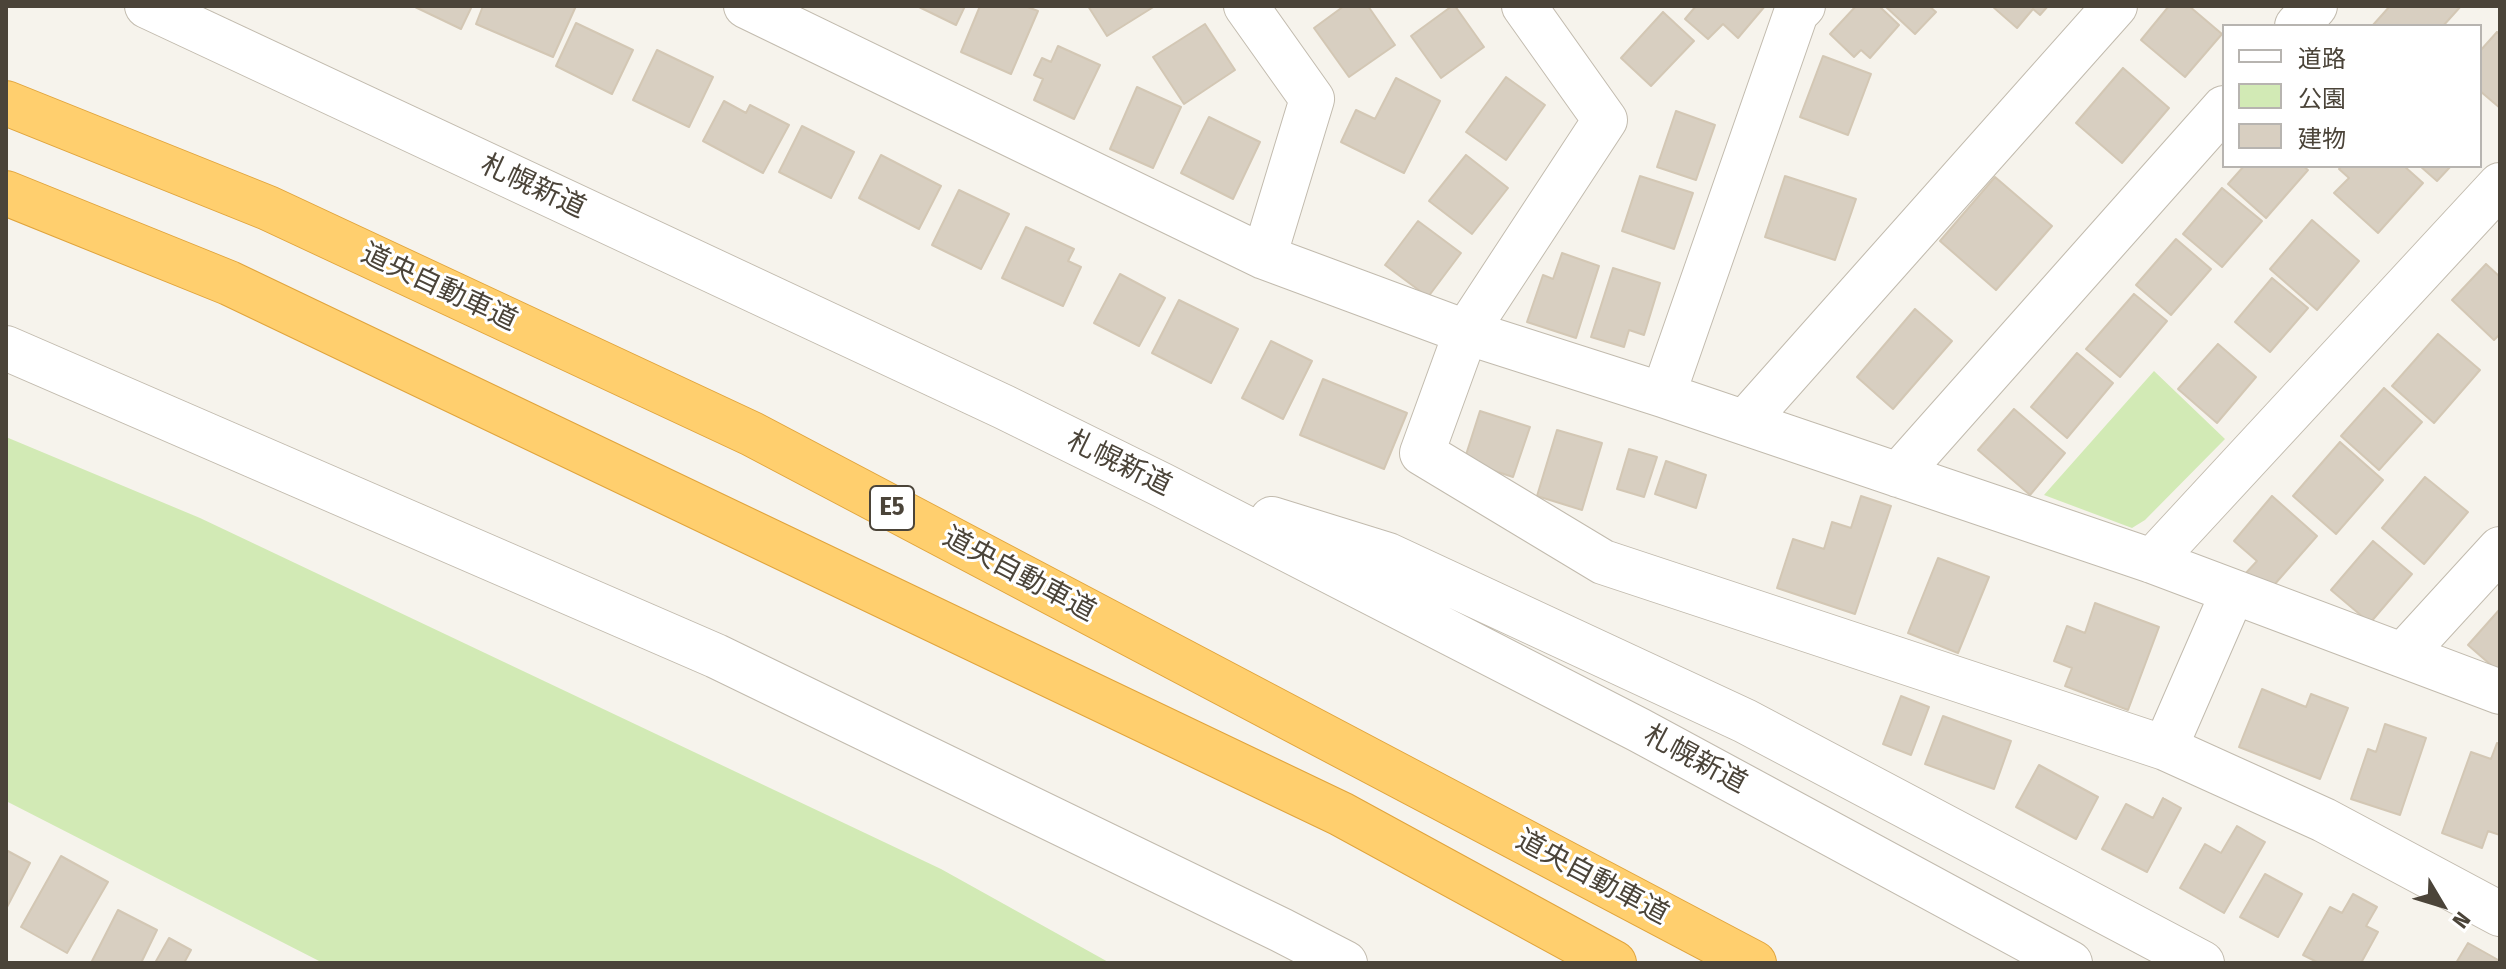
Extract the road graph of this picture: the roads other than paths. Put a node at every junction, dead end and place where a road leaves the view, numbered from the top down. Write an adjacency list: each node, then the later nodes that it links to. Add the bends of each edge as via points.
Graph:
1 (147, 6): 17 (street, 札幌新道)
2 (746, 6): 11 (street)
3 (1246, 6): 11 (street, via 1312,99)
4 (1524, 6): 12 (street, via 1605,120)
5 (1803, 6): 14 (street, via 1796,13)
6 (2115, 6): 15 (street)
7 (6, 103): 29 (highway, 道央自動車道 / E5, via 268,208 752,434)
8 (2222, 110): 16 (street)
9 (2500, 185): 19 (street)
10 (6, 193): 28 (highway, via 229,283 1341,814)
11 (1264, 257): 12 (street)
12 (1466, 332): 14 (street); 23 (street, via 1422,453 1590,554)
13 (6, 348): 25 (street, via 716,656)
14 (1663, 395): 15 (street)
15 (1745, 422): 16 (street)
16 (1898, 475): 19 (street)
17 (1162, 485): 30 (street, 札幌新道, via 1639,730); 31 (street, via 1402,561 1745,721)
18 (2500, 549): 21 (street)
19 (2152, 561): 20 (street)
20 (2233, 592): 21 (street); 23 (street)
21 (2403, 655): 22 (street)
22 (2500, 692)
23 (2165, 748): 24 (street, via 2324,820)
24 (2500, 914)
25 (1281, 930): 26 (street); 27 (street)
26 (1323, 963)
27 (1345, 963)
28 (1614, 963)
29 (1754, 963)
30 (2070, 963)
31 (2202, 963)

